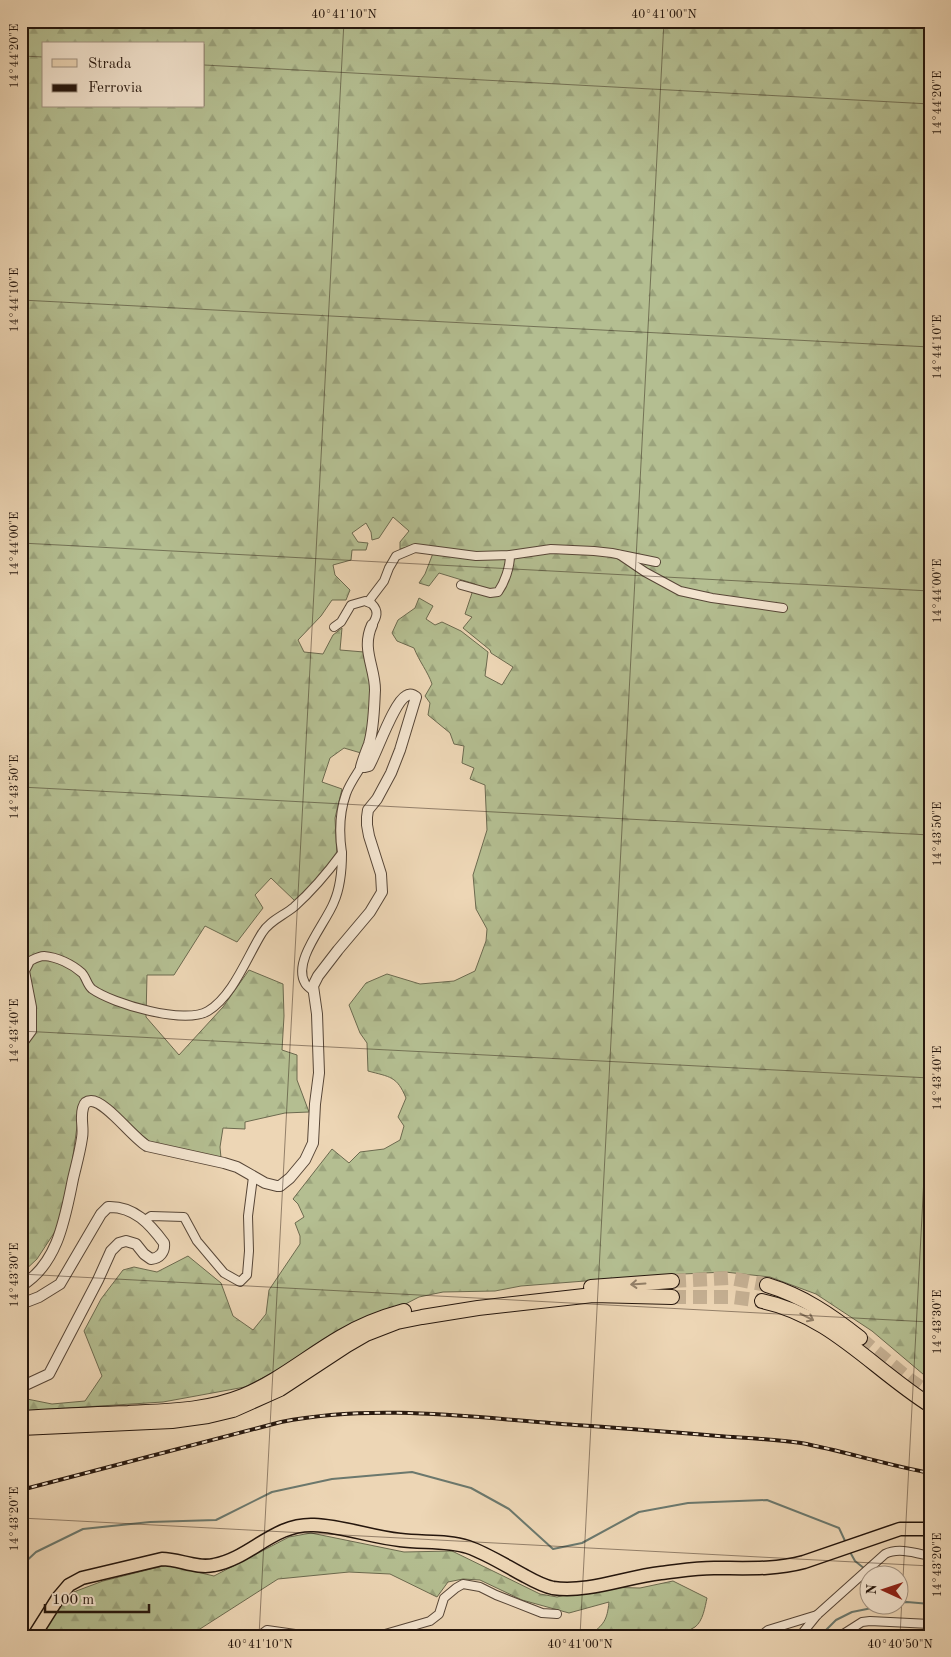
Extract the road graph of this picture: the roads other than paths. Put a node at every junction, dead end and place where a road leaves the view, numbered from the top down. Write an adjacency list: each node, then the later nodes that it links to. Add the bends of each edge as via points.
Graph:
1 (618, 554): 2 (street, via 551,549); 3 (street); 6 (street, via 680,591)
2 (510, 555): 4 (street, via 498,592 490,593); 5 (street, via 476,556 415,548 396,556 384,581)
3 (656, 562)
4 (462, 584)
5 (368, 602): 7 (street, via 376,607); 8 (street, via 351,605)
6 (783, 608)
7 (374, 622): 9 (street, via 368,652 374,676 373,728)
8 (334, 627)
9 (361, 767): 10 (street, via 346,793 342,808); 11 (street, via 370,766 402,699 412,694 416,697 400,750 367,816 366,826 381,874 382,892 370,912 318,976)
10 (342, 853): 11 (street, via 340,886 334,903 302,963 305,983); 12 (street, via 328,873 294,907 262,932 224,998 208,1011 194,1016 151,1012 111,998 91,988 82,974 65,961 42,956 30,961 25,971 32,1006 32,1032)
11 (313, 991): 13 (street, via 319,1065 313,1143 305,1160 280,1186 265,1184)
12 (21, 1046)
13 (253, 1177): 14 (street, via 248,1216 247,1276 240,1282 224,1274 197,1241 184,1217 151,1216); 17 (street, via 224,1163 147,1146 105,1108 97,1103 85,1103 82,1108 82,1137 60,1235 44,1266)
14 (145, 1220): 22 (street, via 126,1209 113,1207 104,1210 60,1284); 24 (street, via 164,1243 162,1253 157,1258 148,1258 136,1244 118,1243 110,1251 49,1374)
15 (672, 1281): 18 (highway, one-way to 18)
16 (767, 1285): 23 (highway, via 814,1305)
17 (21, 1286)
18 (605, 1290): 19 (highway); 21 (highway)
19 (672, 1297)
20 (762, 1301): 25 (highway, one-way to 25, via 788,1308 825,1326)
21 (478, 1303): 26 (highway, via 412,1310 371,1322 339,1338 276,1380 243,1396 209,1406 170,1411); 27 (highway, via 397,1322 366,1334 280,1389 221,1414 172,1421)
22 (21, 1304)
23 (860, 1338)
24 (21, 1387)
25 (930, 1405)
26 (21, 1418)
27 (21, 1428)
28 (930, 1529): 33 (main road, via 900,1529 785,1567 713,1568 640,1575 587,1587 553,1588 464,1546 398,1540 354,1530 301,1524 290,1526 214,1565 162,1558 82,1578 64,1590)
29 (930, 1556): 31 (street, via 890,1551)
30 (557, 1614): 36 (street, via 542,1613 480,1587 463,1584 444,1598 439,1614 430,1621)
31 (817, 1615): 37 (street, via 768,1630); 38 (street)
32 (930, 1624): 39 (street, via 884,1620 862,1622)
33 (34, 1636)
34 (259, 1636): 35 (street, via 268,1630)
35 (309, 1636)
36 (378, 1636)
37 (761, 1636)
38 (800, 1636)
39 (840, 1636)

